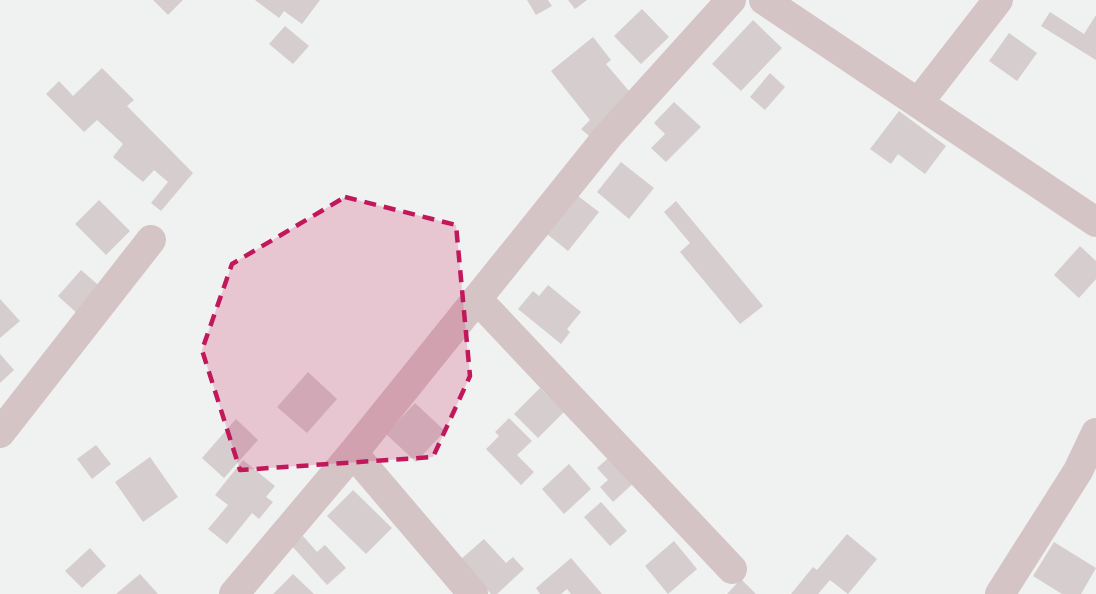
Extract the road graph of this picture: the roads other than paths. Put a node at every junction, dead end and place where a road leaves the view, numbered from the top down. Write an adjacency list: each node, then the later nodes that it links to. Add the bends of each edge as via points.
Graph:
1 (731, 0): 7 (street, via 608,136)
2 (764, 0): 4 (street)
3 (998, 0): 4 (street)
4 (918, 103): 5 (street)
5 (1096, 222)
6 (151, 240): 8 (street)
7 (477, 299): 10 (street); 11 (street)
8 (0, 433)
9 (1096, 433): 14 (street, via 1078,471)
10 (353, 453): 12 (street); 13 (street)
11 (732, 569)
12 (234, 594)
13 (473, 594)
14 (1000, 594)

